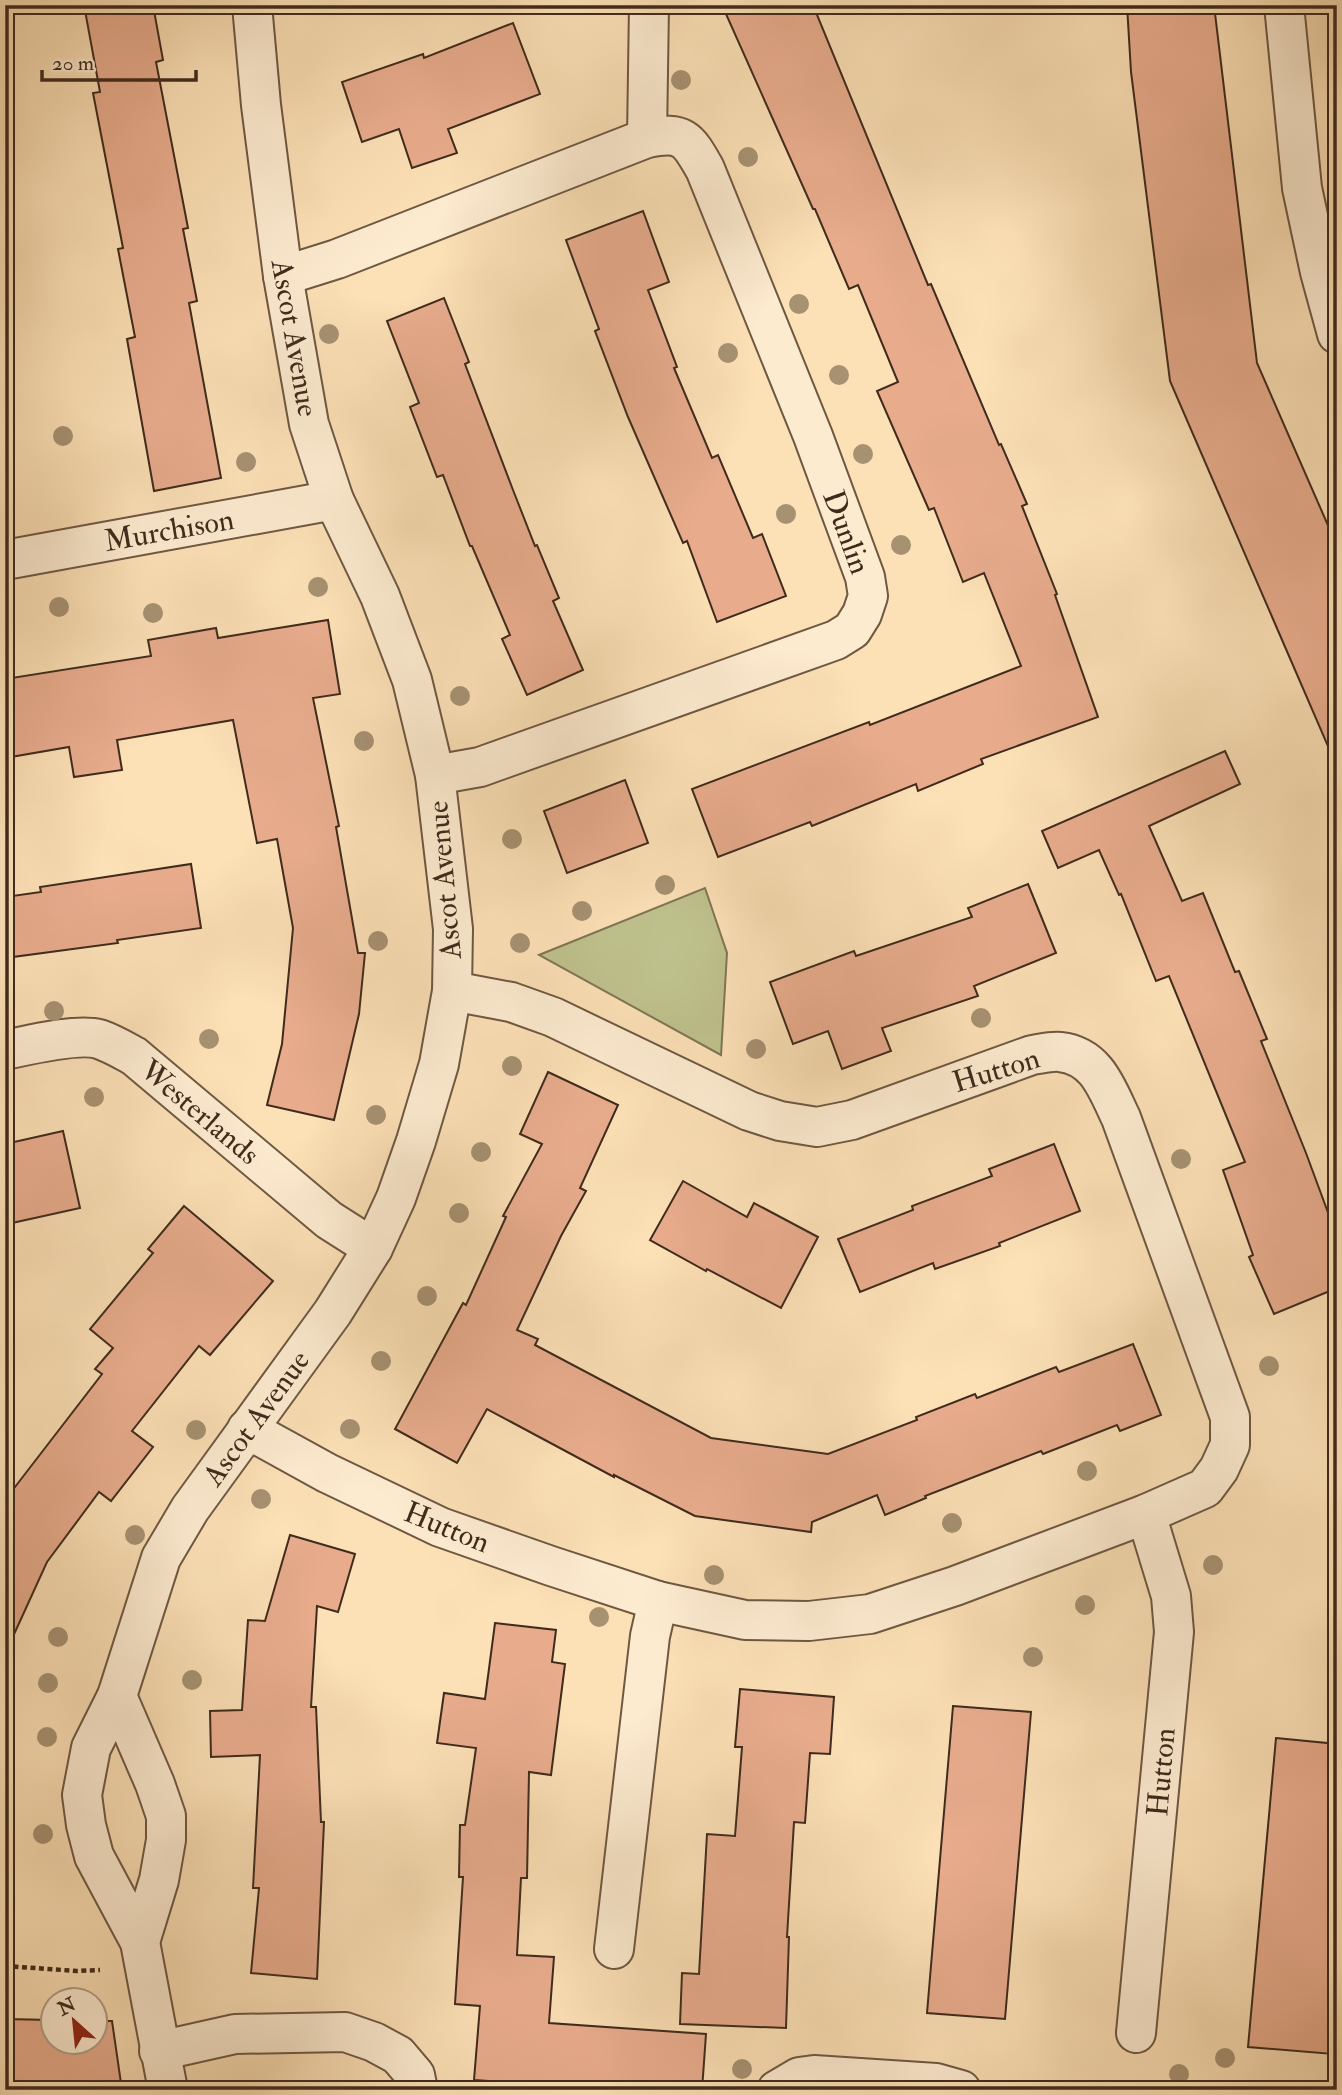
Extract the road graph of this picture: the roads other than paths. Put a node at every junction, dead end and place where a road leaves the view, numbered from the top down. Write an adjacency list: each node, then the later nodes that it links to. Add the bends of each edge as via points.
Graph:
1 (252, 5): 5 (street, Ascot Avenue)
2 (649, 5): 4 (street)
3 (1284, 5): 6 (street, via 1302,188)
4 (647, 138): 5 (street, Dunlin, via 338,259); 9 (street, Dunlin, via 678,137 691,144 705,169 813,436 868,596 852,630 836,640 480,767)
5 (283, 276): 7 (street, Ascot Avenue, via 309,424)
6 (1337, 334)
7 (334, 500): 8 (street, Murchison); 9 (street, Ascot Avenue, via 380,596 412,680)
8 (5, 560)
9 (435, 775): 10 (street, Ascot Avenue, via 453,929)
10 (452, 991): 12 (street, Ascot Avenue, via 439,1064 416,1141); 14 (street, Hutton, via 511,1002 553,1017 749,1111 817,1127 852,1119 1032,1055 1059,1052 1079,1058 1101,1076 1121,1118 1230,1417 1230,1445 1205,1488)
11 (5, 1050): 12 (street, Westerlands, via 67,1039 96,1038 116,1046 134,1056 329,1220)
12 (373, 1248): 13 (street, Ascot Avenue, via 333,1312)
13 (247, 1429): 15 (street, Hutton, via 327,1474 440,1527); 16 (street, Ascot Avenue, via 160,1559)
14 (1146, 1514): 15 (street, Hutton, via 870,1614 745,1620); 19 (street, Hutton, via 1171,1596 1174,1632)
15 (658, 1601): 17 (street, via 650,1636)
16 (117, 1696): 18 (street, via 166,1816 159,1880); 18 (street, Ascot Avenue, via 92,1748 82,1794 94,1856)
17 (614, 1949)
18 (141, 1954): 20 (street)
19 (1136, 2033)
20 (159, 2051): 21 (street); 22 (street, via 235,2034 345,2032 398,2055 415,2075)
21 (168, 2090)
22 (418, 2090)
23 (778, 2090): 24 (street, via 799,2077 814,2075 936,2083)
24 (961, 2090)

